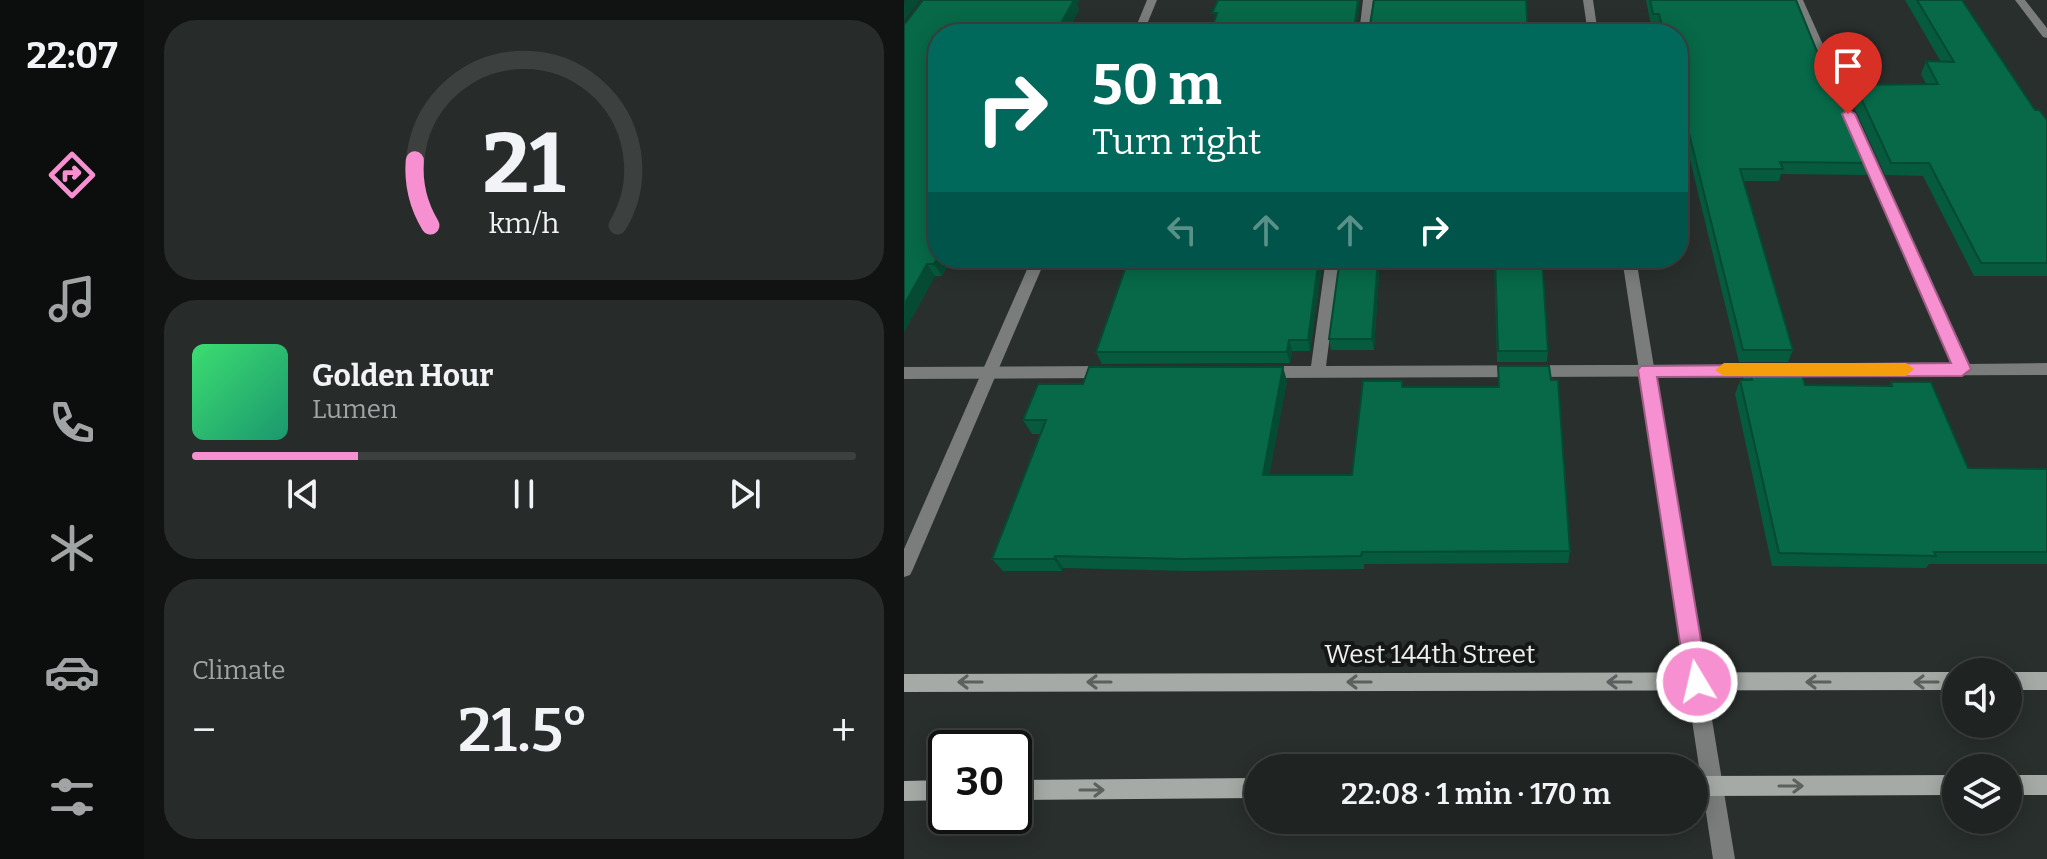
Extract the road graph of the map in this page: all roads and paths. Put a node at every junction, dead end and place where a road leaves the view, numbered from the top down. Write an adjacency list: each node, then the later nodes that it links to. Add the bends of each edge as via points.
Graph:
1 (1152, 0): 6 (street)
2 (1368, 0): 7 (street)
3 (1588, 0): 8 (street)
4 (1798, 0): 10 (street)
5 (2020, 0): 9 (street)
6 (1142, 24)
7 (1365, 24)
8 (1592, 24)
9 (2047, 35)
10 (1848, 114)
11 (1855, 128): 15 (street)
12 (1035, 268): 22 (street)
13 (1332, 268): 18 (street)
14 (1631, 268): 17 (street)
15 (1962, 369): 16 (street); 17 (street)
16 (2047, 369)
17 (1647, 370): 18 (street); 27 (street)
18 (1318, 371): 20 (street)
19 (1120, 372): 22 (street)
20 (1257, 372)
21 (904, 373): 22 (street)
22 (989, 373): 23 (street)
23 (904, 569)
24 (1942, 681): 27 (street, West 144th Street, one-way to 27)
25 (2022, 681): 26 (street)
26 (2047, 681)
27 (1697, 682): 28 (street, West 144th Street, one-way to 28); 29 (street)
28 (904, 683)
29 (1701, 754)
30 (1942, 785): 33 (street, one-way to 30)
31 (2022, 785): 32 (street)
32 (2047, 785)
33 (1708, 786)
34 (1244, 788): 36 (street, one-way to 34)
35 (928, 790): 37 (street)
36 (1032, 790)
37 (904, 791)
38 (1708, 803): 39 (street)
39 (1724, 859)

